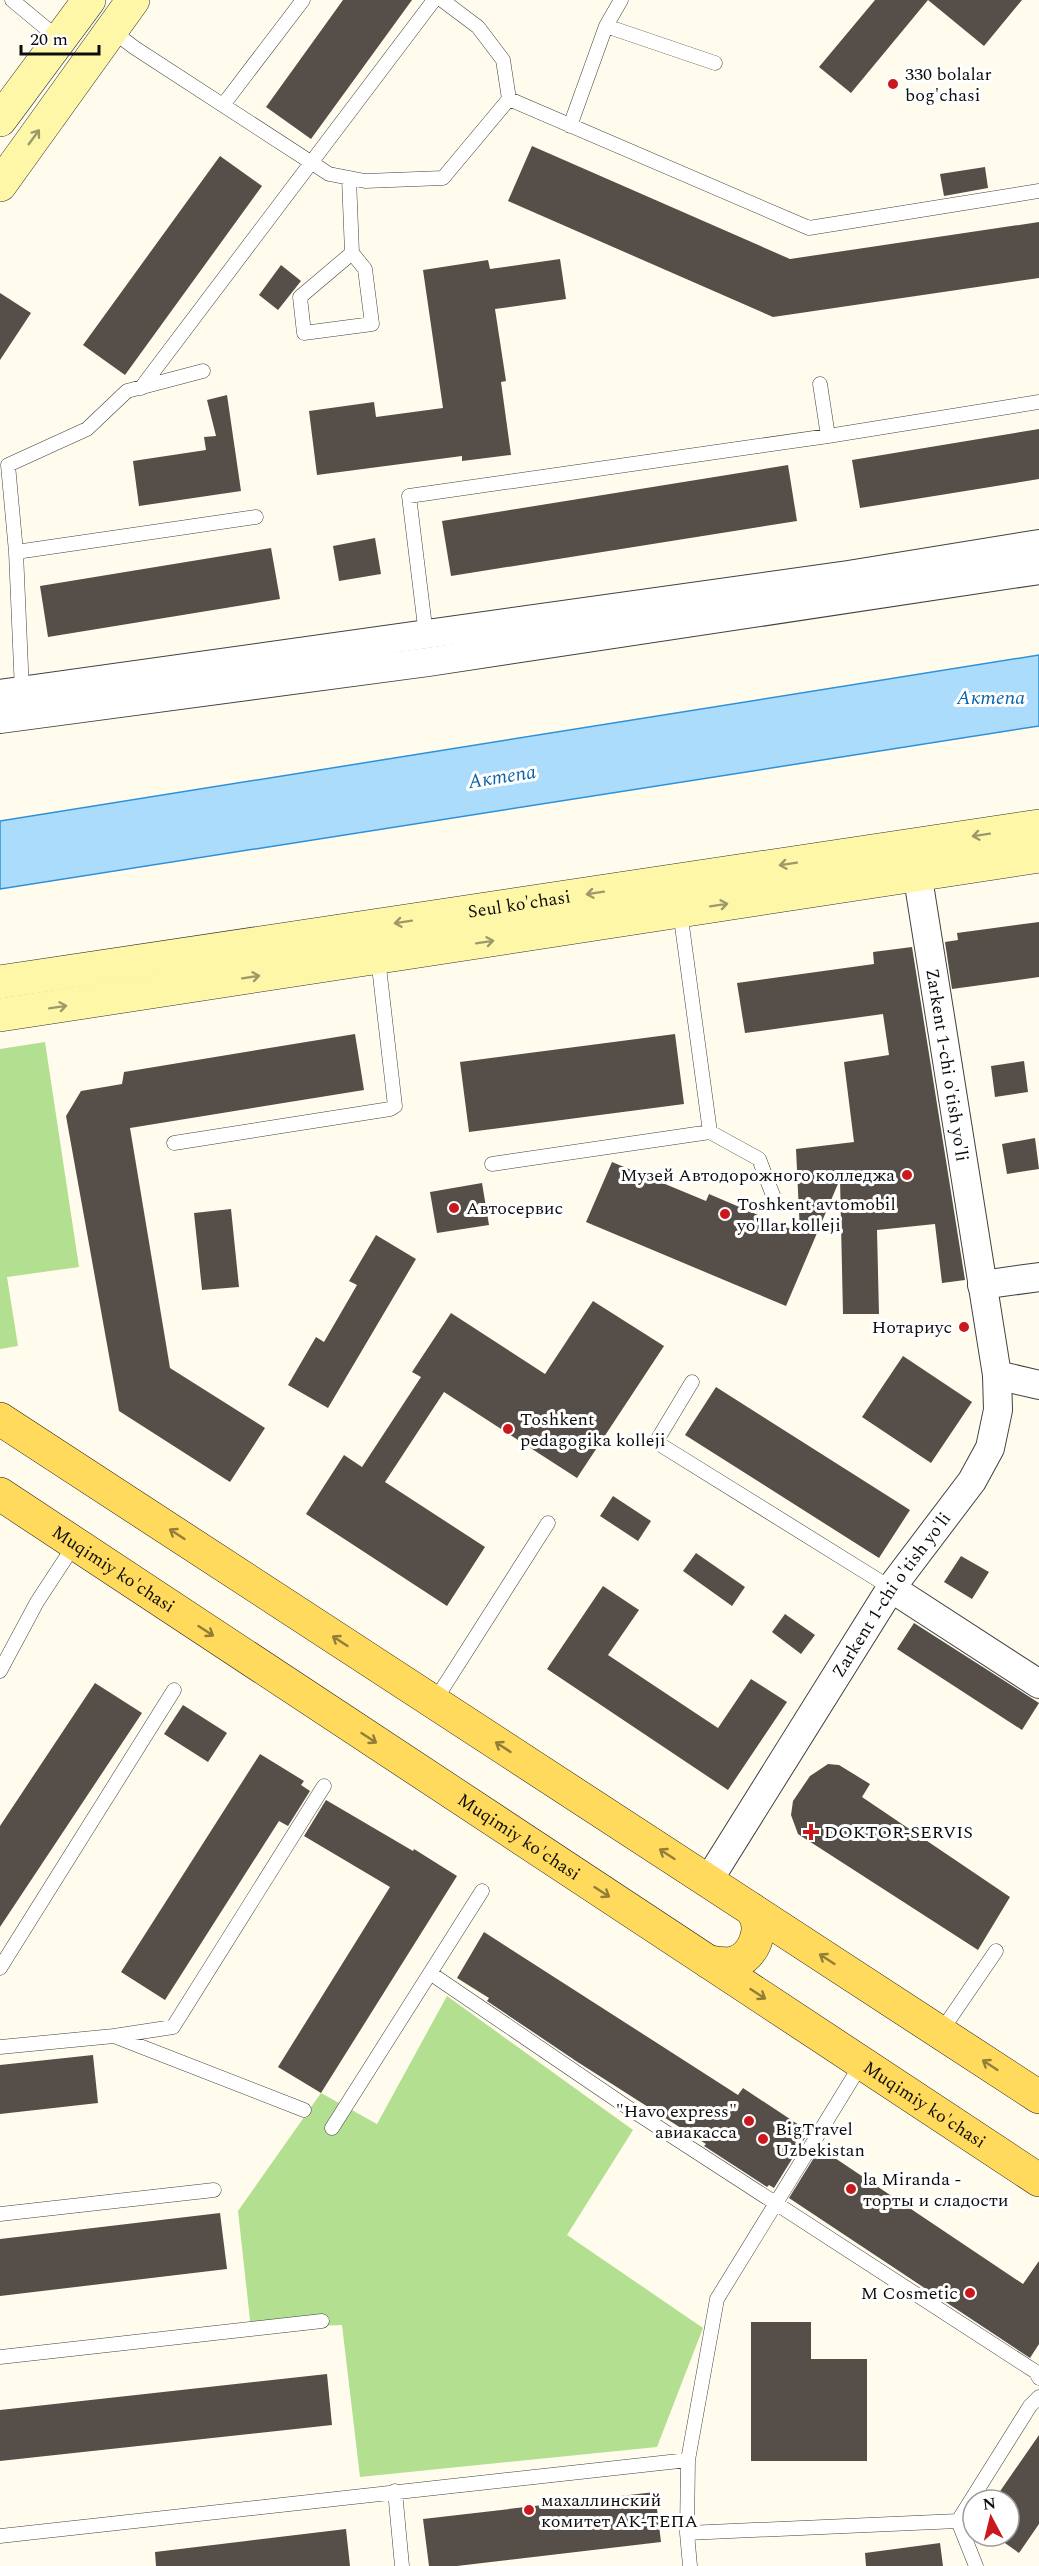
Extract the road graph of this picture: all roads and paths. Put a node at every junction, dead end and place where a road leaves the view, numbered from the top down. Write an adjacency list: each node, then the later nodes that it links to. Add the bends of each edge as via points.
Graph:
1 (12, 0): 10 (lane)
2 (89, 0): 10 (main road)
3 (133, 0): 9 (main road)
4 (303, 0): 13 (lane)
5 (434, 0): 16 (lane)
6 (442, 0): 12 (lane, via 478,27 503,60)
7 (621, 0): 8 (lane)
8 (606, 26): 11 (lane); 15 (lane)
9 (111, 30): 13 (lane); 18 (main road, one-way to 9)
10 (59, 39): 14 (main road)
11 (716, 63)
12 (509, 99): 15 (lane); 17 (lane, via 443,178 384,182)
13 (223, 105): 16 (lane)
14 (0, 120)
15 (570, 126): 19 (lane, via 809,228)
16 (312, 163): 17 (lane, via 329,174); 23 (lane)
17 (349, 178): 20 (lane)
18 (0, 185)
19 (1039, 191)
20 (352, 253): 20 (lane, via 300,297 304,333 372,324 364,269)
21 (203, 371): 23 (lane)
22 (820, 384): 25 (lane)
23 (141, 388): 28 (lane, via 127,392 87,429 8,465)
24 (1039, 402): 25 (lane)
25 (828, 436): 30 (lane, via 409,496)
26 (256, 517): 28 (lane)
27 (1039, 544): 30 (street)
28 (16, 552): 31 (lane)
29 (1039, 570): 32 (street, via 440,660)
30 (426, 635): 31 (street)
31 (11, 692)
32 (0, 719)
33 (1039, 826): 35 (main road, Seul ko'chasi, one-way to 35)
34 (1039, 856): 35 (main road, Seul ko'chasi)
35 (915, 860): 36 (main road, one-way to 35); 38 (main road, Seul ko'chasi, one-way to 38); 45 (street, Zarkent 1-chi o'tish yo'li)
36 (680, 911): 37 (main road, one-way to 36); 40 (lane)
37 (378, 958): 39 (main road, one-way to 37); 41 (lane, via 395,1106)
38 (0, 982)
39 (0, 1016)
40 (710, 1132): 42 (lane); 43 (lane, via 759,1159)
41 (174, 1143)
42 (492, 1164)
43 (774, 1198)
44 (1039, 1277): 45 (street)
45 (982, 1285): 46 (street, Zarkent 1-chi o'tish yo'li)
46 (997, 1375): 48 (street); 53 (street, Zarkent 1-chi o'tish yo'li, via 998,1410 990,1448 972,1481)
47 (692, 1382): 53 (lane, via 656,1442)
48 (1039, 1385)
49 (3, 1419): 57 (main road, one-way to 49)
50 (0, 1494): 52 (main road, Muqimiy ko'chasi)
51 (548, 1523): 57 (lane)
52 (75, 1544): 54 (lane, via 37,1602); 63 (main road, Muqimiy ko'chasi, one-way to 63)
53 (891, 1588): 55 (street); 59 (street, Zarkent 1-chi o'tish yo'li)
54 (0, 1671)
55 (1039, 1684)
56 (174, 1690): 64 (lane)
57 (434, 1702): 59 (main road, one-way to 57)
58 (324, 1786): 67 (lane, via 173,2027)
59 (708, 1881): 61 (main road)
60 (482, 1890): 65 (lane)
61 (751, 1909): 63 (main road, via 758,1928 750,1951 733,1963); 66 (main road, one-way to 61)
62 (996, 1952): 66 (lane)
63 (709, 1962): 69 (main road, Muqimiy ko'chasi, one-way to 69)
64 (0, 1968)
65 (430, 1972): 72 (lane); 75 (lane)
66 (940, 2033): 70 (main road, one-way to 66)
67 (114, 2036): 68 (lane); 71 (lane)
68 (0, 2047)
69 (862, 2063): 73 (main road, Muqimiy ko'chasi); 75 (lane)
70 (1039, 2097)
71 (304, 2110)
72 (332, 2128)
73 (1039, 2180)
74 (214, 2190): 76 (lane)
75 (776, 2206): 79 (lane, via 1036,2372); 81 (lane, via 717,2299)
76 (0, 2214)
77 (322, 2321): 78 (lane)
78 (0, 2358)
79 (1039, 2378)
80 (1039, 2397): 83 (lane)
81 (688, 2460): 82 (lane); 84 (lane)
82 (395, 2492): 85 (lane); 86 (lane)
83 (958, 2521): 84 (lane); 88 (lane)
84 (687, 2533): 87 (lane)
85 (0, 2536)
86 (402, 2566)
87 (690, 2566)
88 (976, 2566)

